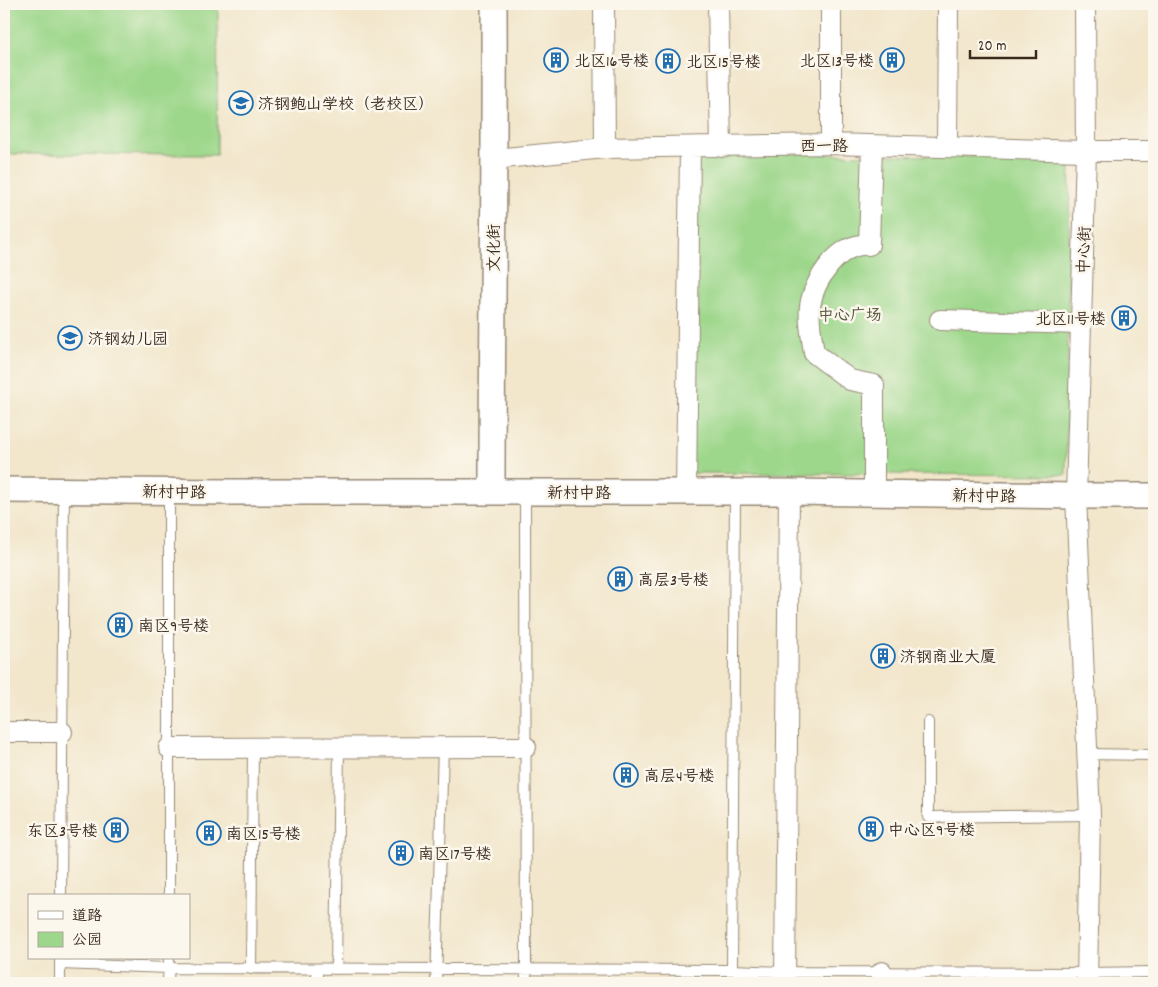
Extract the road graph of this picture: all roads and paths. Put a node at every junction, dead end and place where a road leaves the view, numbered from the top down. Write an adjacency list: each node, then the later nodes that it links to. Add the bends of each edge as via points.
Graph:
1 (494, 4): 15 (street, 文化街)
2 (604, 4): 9 (street)
3 (718, 4): 11 (street)
4 (832, 4): 7 (street)
5 (948, 4): 12 (street)
6 (1085, 4): 13 (street, 中心街)
7 (832, 144): 8 (street, 西一路); 11 (street, 西一路)
8 (872, 146): 12 (street, 西一路); 26 (street, via 869,245 861,244 848,250 831,263 817,282 810,307 814,353 850,380 874,385)
9 (604, 148): 10 (street, 西一路); 15 (street, 西一路)
10 (690, 148): 11 (street, 西一路); 24 (street)
11 (721, 148)
12 (947, 148): 13 (street, 西一路)
13 (1086, 151): 14 (street, 西一路); 17 (street, 中心街)
14 (1154, 151)
15 (495, 159): 21 (street, 文化街)
16 (940, 320): 17 (street)
17 (1081, 324): 27 (street, 中心街)
18 (4, 490): 19 (street, 新村中路)
19 (64, 490): 20 (street, 新村中路); 31 (lane)
20 (169, 491): 21 (street, 新村中路); 34 (lane)
21 (492, 492): 22 (street, 新村中路)
22 (525, 492): 24 (street, 新村中路); 33 (lane)
23 (789, 492): 25 (street, 新村中路); 26 (street, 新村中路); 51 (street)
24 (686, 493): 25 (street, 新村中路)
25 (735, 493): 49 (lane)
26 (874, 494): 27 (street, 新村中路)
27 (1076, 496): 28 (street, 新村中路); 37 (street, 中心街)
28 (1154, 496)
29 (928, 722): 39 (lane, via 928,817)
30 (4, 732): 31 (street)
31 (62, 732): 40 (lane)
32 (443, 747): 33 (street); 36 (street); 47 (lane)
33 (526, 747): 48 (lane)
34 (169, 748): 35 (street); 41 (lane)
35 (254, 748): 36 (street); 44 (lane)
36 (339, 748): 46 (lane)
37 (1087, 754): 38 (lane); 39 (street, 中心街)
38 (1154, 755)
39 (1090, 815): 54 (street, 中心街)
40 (61, 894)
41 (169, 894)
42 (60, 961): 43 (lane); 55 (lane)
43 (168, 963): 44 (lane); 56 (lane)
44 (251, 969): 45 (lane)
45 (317, 969): 46 (lane); 57 (lane)
46 (336, 969): 47 (lane)
47 (437, 970): 48 (lane); 58 (lane)
48 (527, 970): 49 (lane); 59 (lane)
49 (732, 970): 51 (lane)
50 (1154, 972): 54 (lane)
51 (785, 978): 52 (lane)
52 (882, 978): 53 (lane)
53 (978, 978): 54 (lane)
54 (1087, 978)
55 (60, 983)
56 (168, 983)
57 (317, 983)
58 (436, 983)
59 (526, 983)

